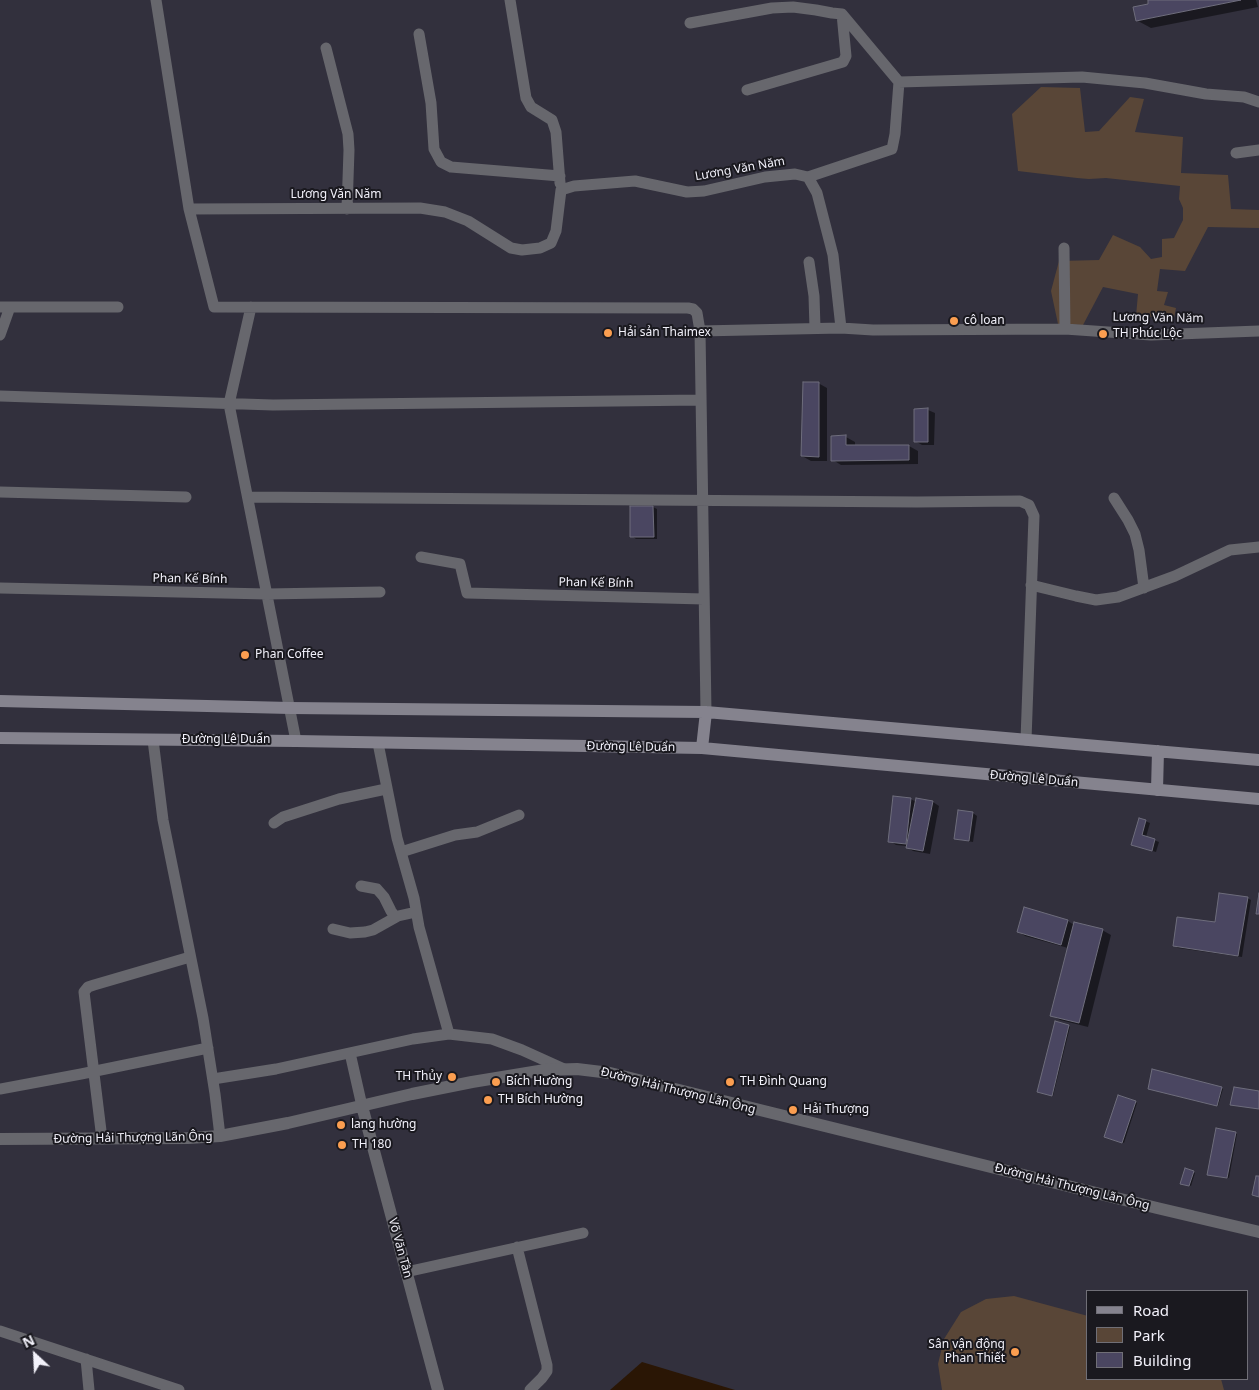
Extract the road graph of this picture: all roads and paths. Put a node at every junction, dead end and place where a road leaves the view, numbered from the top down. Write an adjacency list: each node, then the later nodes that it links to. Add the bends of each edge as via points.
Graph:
1 (156, 0): 16 (street)
2 (510, 0): 12 (street, via 526,98 532,107 552,120)
3 (842, 14): 4 (street, via 793,7); 7 (street); 8 (street, via 844,62)
4 (690, 23)
5 (419, 34): 12 (street, via 434,149 441,162 451,167)
6 (326, 48): 15 (street, via 348,134)
7 (899, 82): 9 (street, via 1082,77 1145,83); 13 (street, via 892,149)
8 (747, 90)
9 (1259, 102)
10 (1259, 150): 11 (street)
11 (1236, 153)
12 (560, 176): 14 (street)
13 (808, 177): 14 (street, Lương Văn Năm, via 795,174 765,177 687,192 635,181); 23 (street, via 816,193 833,255)
14 (561, 190): 15 (street, Lương Văn Năm, via 556,231 550,243 522,250 511,248 468,221 445,212 420,208)
15 (347, 209): 16 (street, Lương Văn Năm)
16 (189, 210): 21 (street, via 214,307)
17 (1064, 248): 24 (street)
18 (809, 262): 22 (street)
19 (5, 307): 20 (street); 27 (street)
20 (118, 307)
21 (251, 307): 25 (street, via 688,308 697,313); 30 (street)
22 (815, 328): 23 (street, Lương Văn Năm); 25 (street, Lương Văn Năm)
23 (841, 328): 24 (street, Lương Văn Năm)
24 (1066, 329): 26 (street, Lương Văn Năm, via 1151,335)
25 (700, 331): 29 (street)
26 (1259, 332)
27 (0, 335)
28 (0, 396): 30 (street)
29 (701, 400): 30 (street); 35 (street)
30 (229, 404): 33 (street)
31 (0, 492): 32 (street)
32 (186, 497)
33 (248, 497): 35 (street); 42 (street)
34 (1114, 498): 40 (street, via 1135,534)
35 (702, 500): 38 (street, via 1020,500 1030,506 1034,516); 43 (street)
36 (1259, 547): 40 (street, via 1230,550)
37 (420, 558): 43 (street, Phan Kế Bính, via 460,564 467,593)
38 (1031, 585): 40 (street, via 1096,600); 49 (street)
39 (0, 588): 42 (street, Phan Kế Bính)
40 (1144, 588)
41 (380, 592): 42 (street, Phan Kế Bính)
42 (267, 594): 45 (street)
43 (704, 599): 46 (street)
44 (0, 702): 45 (main road)
45 (290, 708): 46 (main road); 50 (street)
46 (706, 712): 49 (main road); 52 (main road)
47 (0, 738): 48 (main road, Đường Lê Duẩn)
48 (153, 740): 50 (main road, Đường Lê Duẩn); 65 (street, via 163,820)
49 (1026, 740): 53 (main road)
50 (296, 741): 51 (main road, Đường Lê Duẩn)
51 (378, 742): 52 (main road, Đường Lê Duẩn); 55 (street)
52 (702, 748): 56 (main road, Đường Lê Duẩn)
53 (1158, 751): 54 (main road); 56 (main road)
54 (1259, 760)
55 (386, 789): 59 (street, via 339,799 283,817); 60 (street)
56 (1157, 790): 57 (main road, Đường Lê Duẩn)
57 (1259, 799)
58 (519, 815): 60 (street, via 477,832 455,835)
59 (274, 823)
60 (401, 852): 62 (street)
61 (361, 886): 63 (street, via 377,889)
62 (416, 912): 63 (street); 66 (street)
63 (395, 917): 64 (street, via 365,932)
64 (333, 930)
65 (190, 957): 67 (street); 70 (street, via 88,987 84,992)
66 (449, 1034): 68 (street); 69 (street, via 492,1039)
67 (208, 1048): 70 (street); 71 (street)
68 (350, 1053): 71 (street); 73 (street)
69 (564, 1069): 73 (street, Đường Hải Thượng Lãn Ông, via 472,1082); 77 (street, Đường Hải Thượng Lãn Ông, via 610,1073)
70 (94, 1072): 72 (street); 76 (street)
71 (213, 1079): 74 (street)
72 (0, 1089)
73 (362, 1106): 74 (street, Đường Hải Thượng Lãn Ông); 80 (street, Võ Văn Tần)
74 (220, 1136): 76 (street, Đường Hải Thượng Lãn Ông)
75 (0, 1139): 76 (street, Đường Hải Thượng Lãn Ông)
76 (102, 1139)
77 (1259, 1232)
78 (583, 1233): 79 (street)
79 (517, 1247): 80 (street); 86 (street, via 547,1365 547,1371)
80 (406, 1272): 85 (street, Võ Văn Tần)
81 (0, 1331): 82 (street)
82 (86, 1360): 83 (street); 84 (street)
83 (89, 1390)
84 (178, 1390)
85 (438, 1390)
86 (530, 1390)

